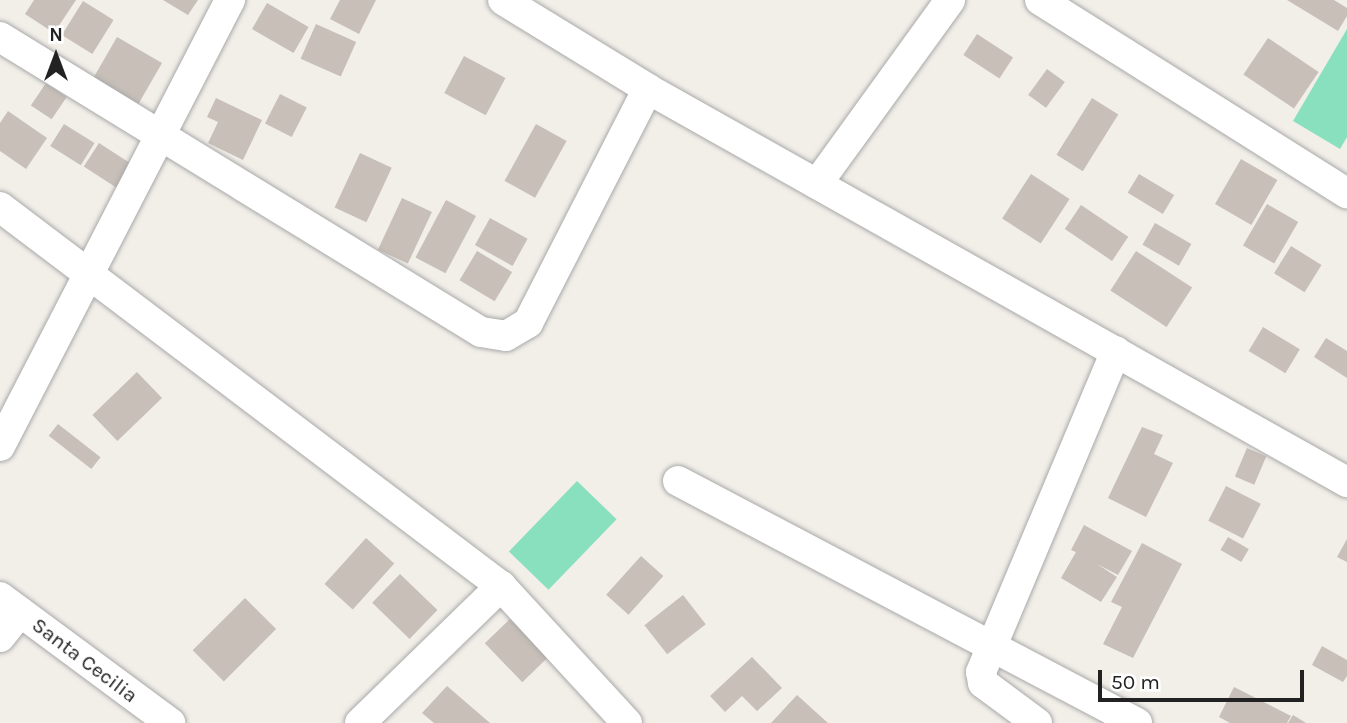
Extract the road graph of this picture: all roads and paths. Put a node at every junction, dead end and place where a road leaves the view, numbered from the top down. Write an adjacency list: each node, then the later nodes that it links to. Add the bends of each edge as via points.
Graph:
1 (230, 0): 7 (street)
2 (503, 0): 6 (street)
3 (950, 0): 8 (street)
4 (1040, 0): 9 (street)
5 (0, 37): 7 (street)
6 (648, 89): 7 (street, via 528,323 506,336 481,332); 8 (street)
7 (159, 136): 11 (street)
8 (817, 184): 12 (street)
9 (1347, 193)
10 (0, 207): 11 (street)
11 (89, 272): 13 (street); 16 (street)
12 (1116, 351): 15 (street); 19 (street)
13 (0, 446)
14 (678, 481): 19 (street)
15 (1347, 482)
16 (501, 586): 21 (street); 22 (street)
17 (10, 604): 18 (street); 20 (street, Santa Cecilia)
18 (0, 637)
19 (994, 646): 23 (street, via 981,672 983,683); 24 (street)
20 (170, 723)
21 (360, 723)
22 (627, 723)
23 (1037, 723)
24 (1136, 723)

